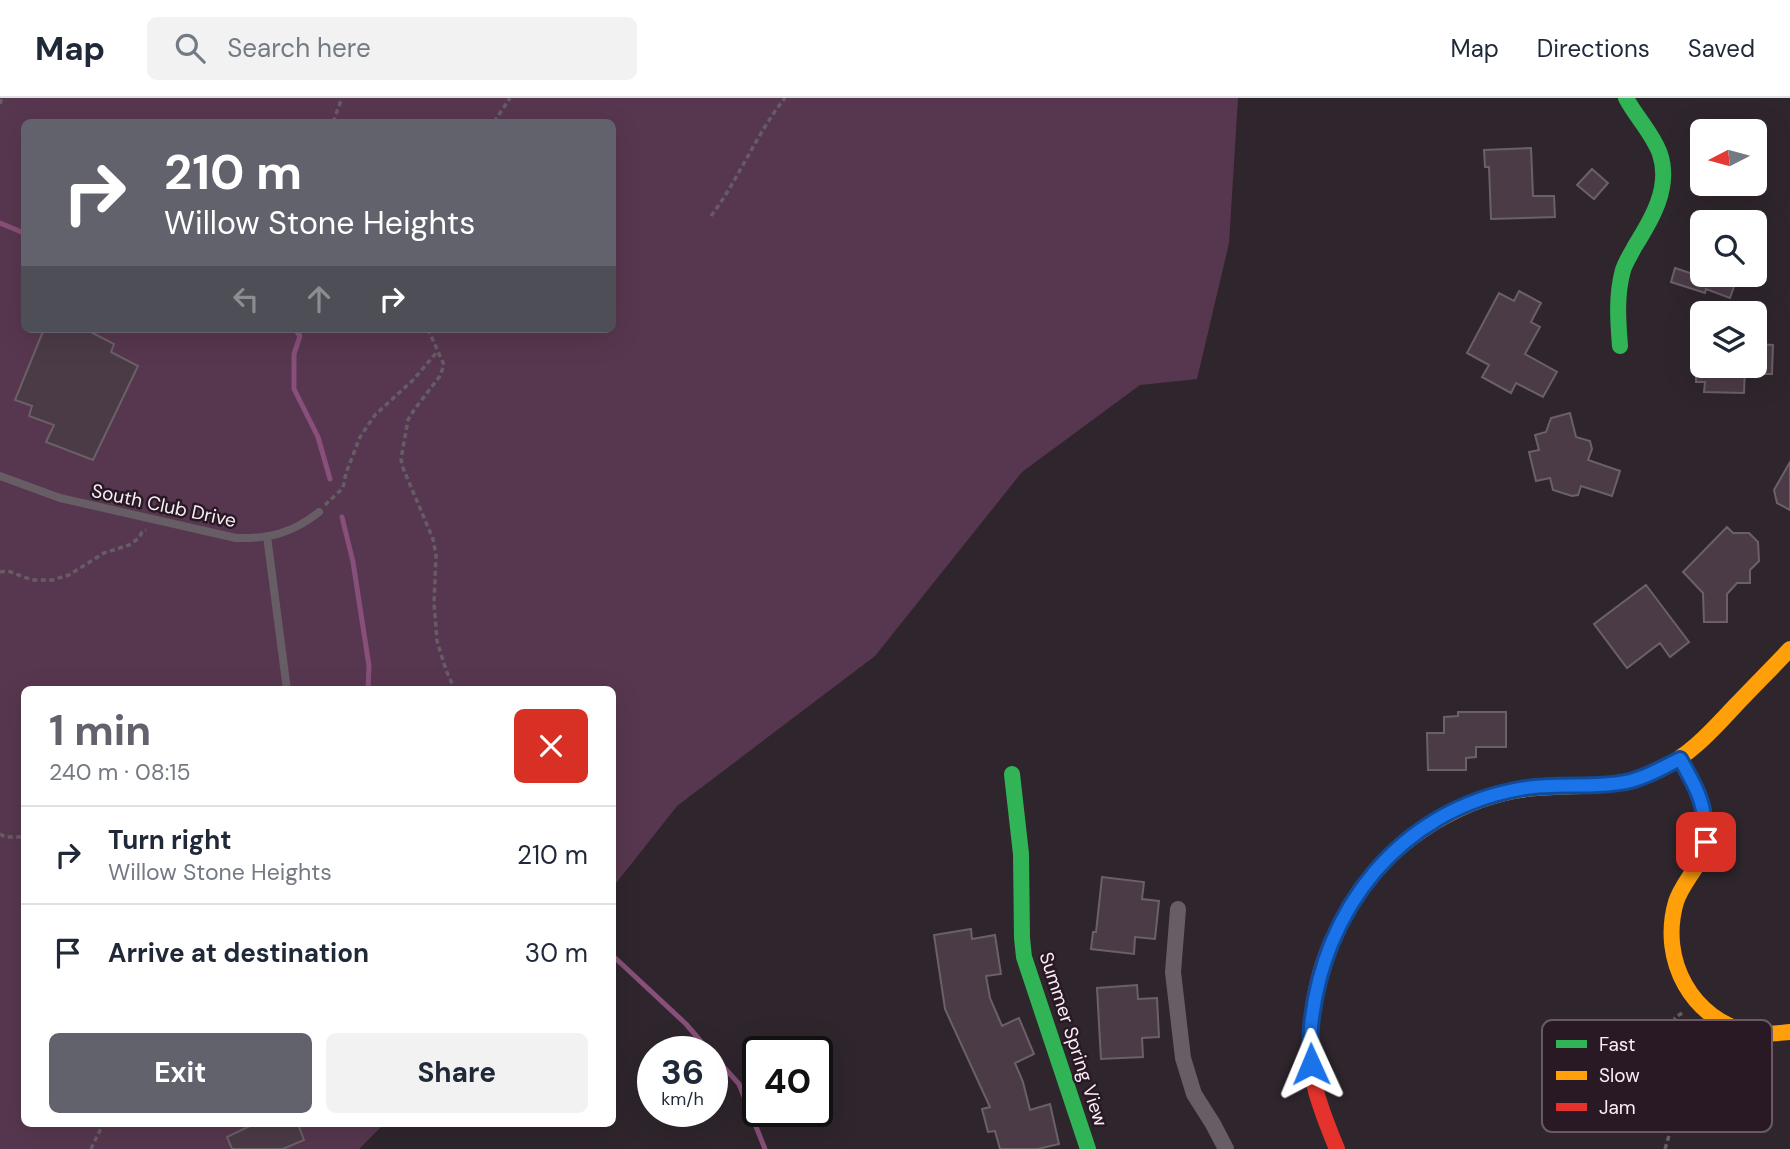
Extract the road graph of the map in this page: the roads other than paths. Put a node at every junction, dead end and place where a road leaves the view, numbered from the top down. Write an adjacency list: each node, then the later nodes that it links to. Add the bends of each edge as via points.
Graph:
1 (1626, 98): 2 (street, via 1661,154 1664,174 1656,211 1627,260 1621,280 1617,304)
2 (1620, 346)
3 (0, 476): 5 (lane, South Club Drive, via 60,498 170,523 236,537)
4 (319, 512): 5 (lane, South Club Drive, via 293,530)
5 (267, 536): 7 (lane)
6 (1790, 649): 8 (street)
7 (286, 686)
8 (1680, 759): 11 (street, via 1703,804 1706,842 1677,899 1670,940 1682,985); 16 (street, via 1627,782 1521,789 1468,804 1419,831 1367,879 1350,904 1323,965 1310,1029 1316,1091)
9 (1012, 774): 14 (street, Summer Spring View, via 1022,883 1020,940)
10 (1178, 909): 15 (street, via 1173,972 1183,1058 1194,1094)
11 (1718, 1020)
12 (1790, 1032): 13 (street)
13 (1772, 1034)
14 (1088, 1149)
15 (1226, 1149)
16 (1337, 1149)

